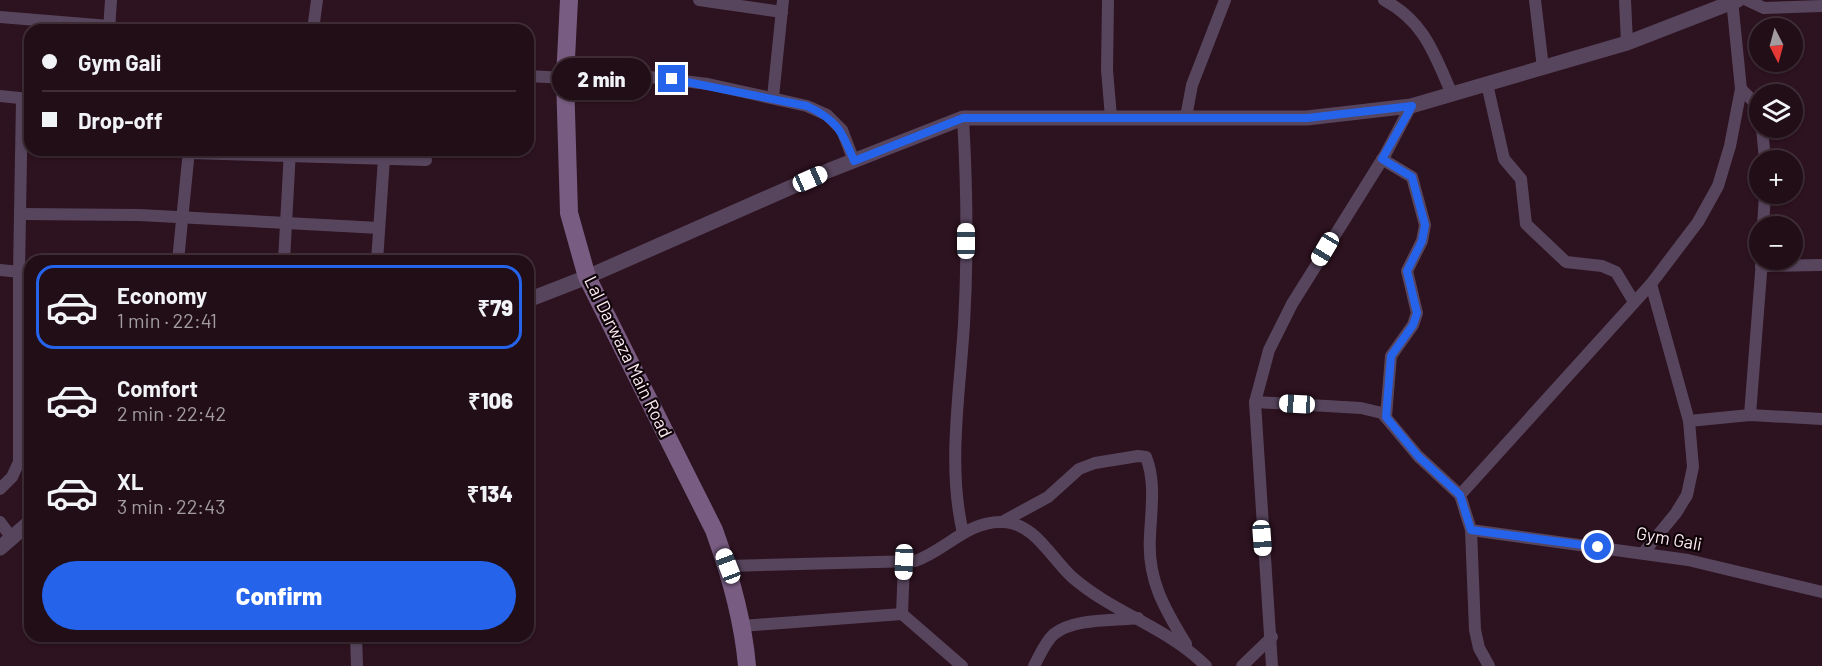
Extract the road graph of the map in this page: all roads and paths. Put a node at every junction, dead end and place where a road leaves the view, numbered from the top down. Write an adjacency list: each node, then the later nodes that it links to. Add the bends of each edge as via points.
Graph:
1 (111, 0): 15 (street)
2 (317, 0): 16 (street)
3 (569, 0): 19 (main road, Lal Darwaza Main Road)
4 (699, 0): 11 (street)
5 (1108, 0): 29 (street)
6 (1225, 0): 30 (street, via 1192,85)
7 (1384, 0): 23 (street, via 1418,25)
8 (1535, 0): 18 (street)
9 (1625, 0): 17 (street)
10 (1738, 1): 12 (street, via 1764,8); 17 (street); 22 (street)
11 (782, 6): 25 (street)
12 (1822, 6)
13 (0, 17): 14 (street)
14 (69, 24)
15 (109, 24)
16 (314, 24)
17 (1627, 44): 18 (street)
18 (1543, 68): 21 (street)
19 (565, 73): 20 (street); 25 (street, via 672,79); 52 (main road, Lal Darwaza Main Road, via 569,213)
20 (534, 76)
21 (1487, 84): 23 (street); 55 (street, via 1504,159 1521,179 1529,227 1566,262 1602,266 1616,272)
22 (1741, 89): 26 (street); 53 (street, via 1718,186 1698,222)
23 (1452, 94): 28 (street)
24 (0, 96): 27 (street)
25 (772, 97): 39 (street, via 827,115 842,130)
26 (1749, 97)
27 (24, 99)
28 (1412, 106): 30 (street, via 1307,118); 37 (street)
29 (1111, 117): 30 (street); 31 (street)
30 (1186, 117)
31 (963, 118): 39 (street); 68 (street, via 966,283 955,485)
32 (25, 156): 40 (street)
33 (188, 156): 41 (street)
34 (290, 156): 42 (street)
35 (346, 156): 36 (street)
36 (384, 158): 38 (street); 43 (street)
37 (1382, 159): 56 (street, via 1287,313 1269,350); 58 (street, via 1412,177 1425,225 1422,241 1407,271 1416,318 1391,356)
38 (426, 160)
39 (854, 161): 52 (street)
40 (21, 214): 41 (street); 51 (street)
41 (182, 218): 42 (street); 44 (street)
42 (286, 224): 43 (street); 45 (street)
43 (379, 228): 46 (street)
44 (179, 255)
45 (284, 255)
46 (377, 255)
47 (1803, 264): 48 (street)
48 (1822, 265)
49 (0, 270): 51 (street)
50 (1761, 270): 57 (street)
51 (24, 273)
52 (587, 277): 54 (street); 72 (main road, Lal Darwaza Main Road, via 714,530)
53 (1651, 284): 55 (street); 61 (street)
54 (534, 298)
55 (1634, 302): 63 (street)
56 (1255, 402): 58 (street, via 1373,409); 77 (street)
57 (1750, 415): 59 (street); 61 (street)
58 (1386, 417): 63 (street, via 1418,456)
59 (1822, 419)
60 (24, 420): 62 (street, via 19,462)
61 (1689, 421): 70 (street, via 1693,445 1691,484 1676,513)
62 (0, 489)
63 (1460, 495): 67 (street)
64 (0, 522): 69 (street)
65 (1002, 522): 68 (street); 75 (street, via 1024,528 1072,577); 79 (street, via 1048,496 1087,466 1138,456 1146,458 1153,507 1150,535 1154,582 1161,603)
66 (24, 527): 69 (street)
67 (1471, 530): 70 (street, Gym Gali); 87 (street, via 1475,630)
68 (963, 533): 71 (street, via 926,557)
69 (6, 543)
70 (1644, 552): 73 (street, Gym Gali)
71 (904, 562): 72 (street); 74 (street)
72 (728, 566): 76 (main road, Lal Darwaza Main Road)
73 (1822, 592)
74 (902, 614): 76 (street); 82 (street)
75 (1138, 618): 79 (street); 83 (street, via 1061,630 1047,642)
76 (742, 626): 81 (main road, Lal Darwaza Main Road)
77 (1272, 637): 85 (street); 86 (street)
78 (356, 642): 80 (street)
79 (1190, 650): 84 (street)
80 (357, 666)
81 (747, 666)
82 (962, 666)
83 (1034, 666)
84 (1206, 666)
85 (1242, 666)
86 (1272, 666)
87 (1489, 666)

